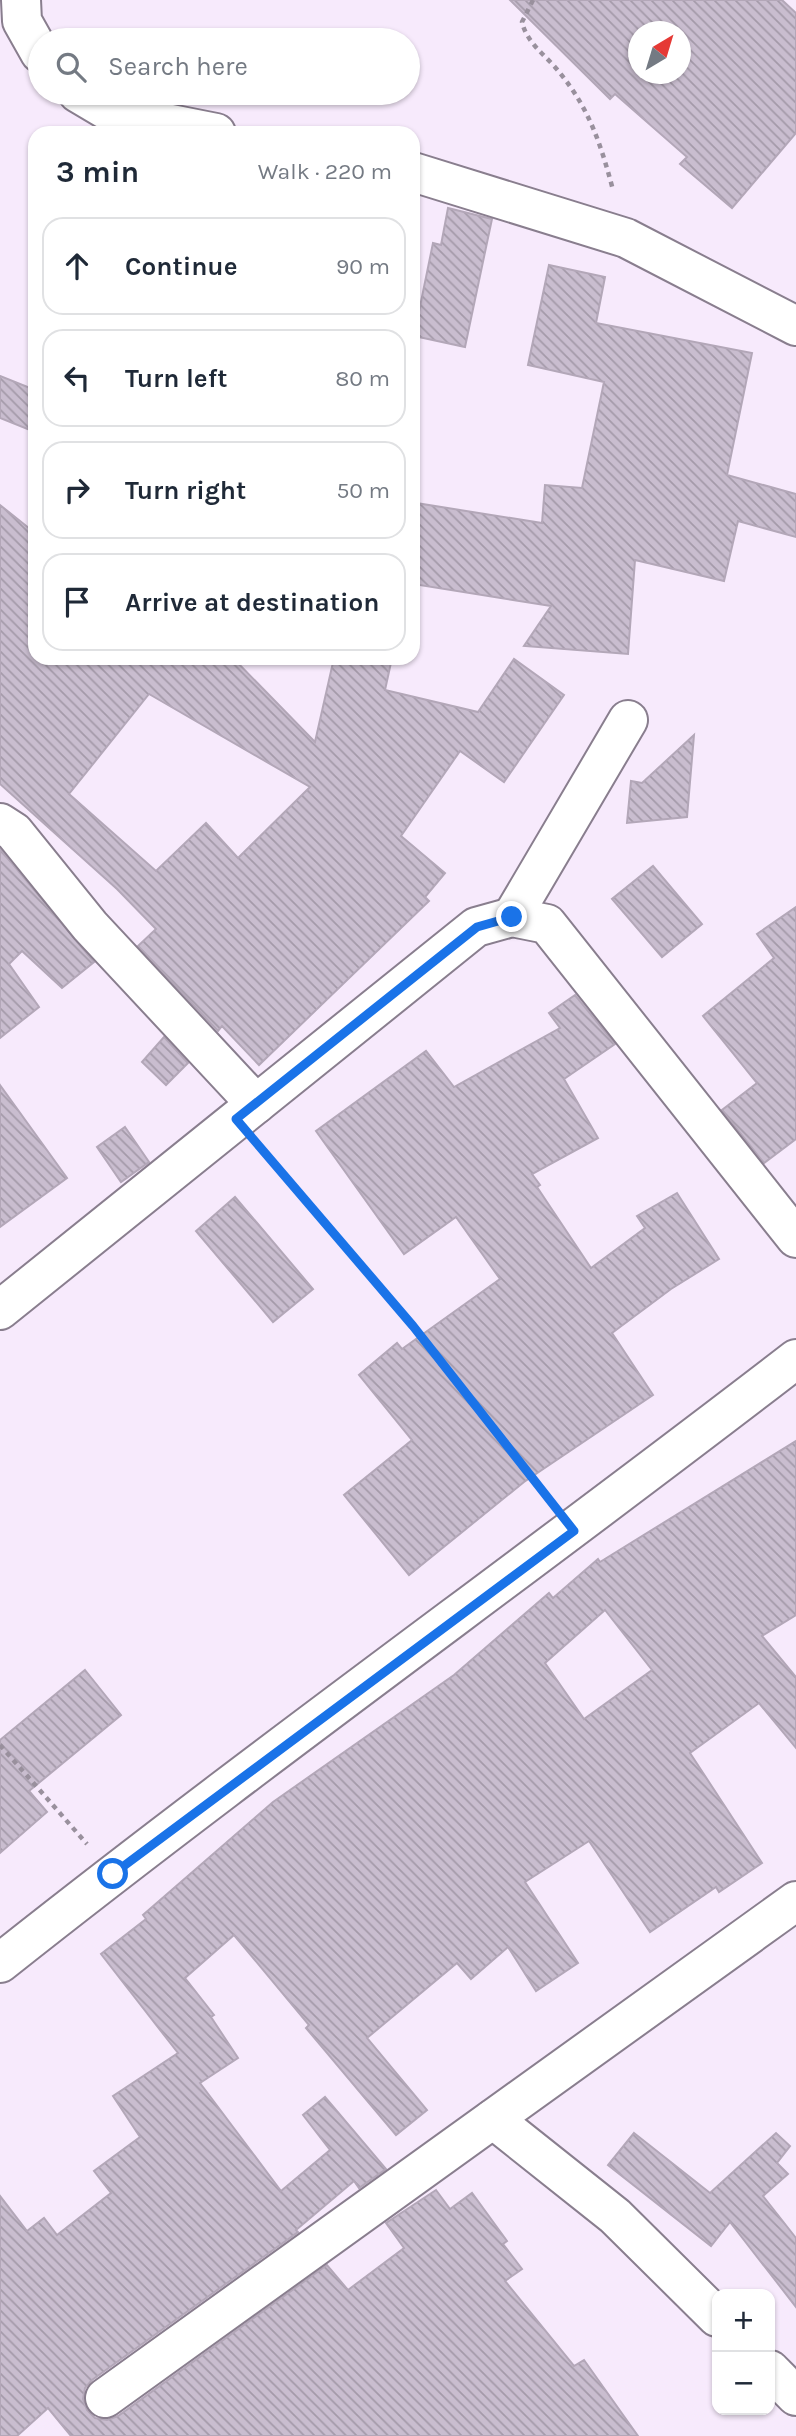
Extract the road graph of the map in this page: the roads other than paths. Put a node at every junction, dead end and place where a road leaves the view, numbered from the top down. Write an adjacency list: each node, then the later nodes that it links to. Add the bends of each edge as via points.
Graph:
1 (22, 0): 2 (street, via 22,21)
2 (28, 32)
3 (98, 105): 4 (street, via 110,112)
4 (181, 126)
5 (420, 174): 6 (street, via 626,238)
6 (796, 327)
7 (628, 720): 9 (street)
8 (0, 823): 10 (street, via 14,832)
9 (512, 917): 10 (street, via 477,927); 11 (street, via 547,924)
10 (246, 1111): 12 (street)
11 (796, 1238)
12 (0, 1310)
13 (796, 1359): 15 (street)
14 (796, 1901): 16 (street)
15 (0, 1963)
16 (493, 2119): 17 (street, via 615,2216); 20 (street)
17 (712, 2312)
18 (775, 2375): 19 (street)
19 (796, 2396)
20 (104, 2398)

